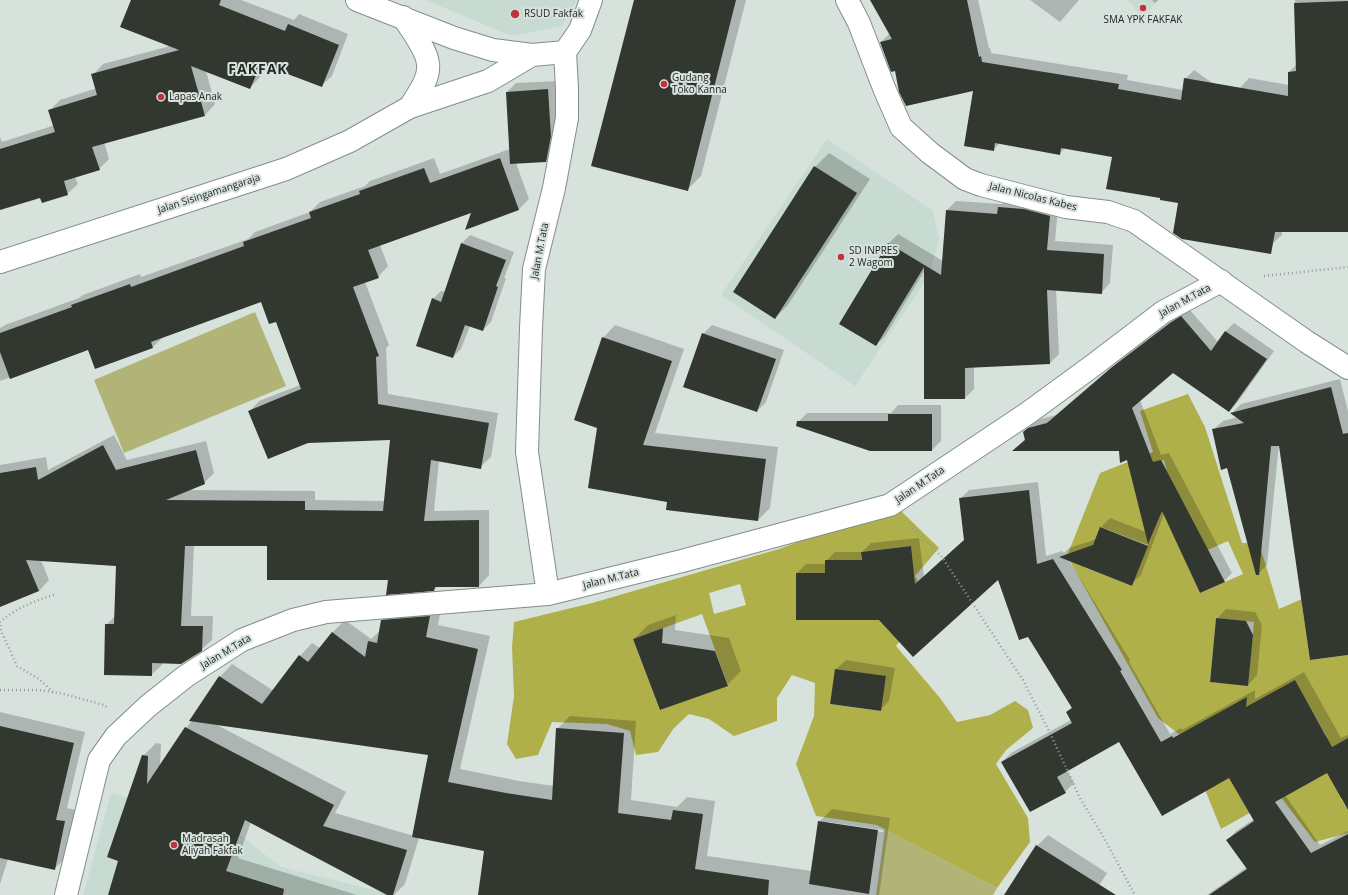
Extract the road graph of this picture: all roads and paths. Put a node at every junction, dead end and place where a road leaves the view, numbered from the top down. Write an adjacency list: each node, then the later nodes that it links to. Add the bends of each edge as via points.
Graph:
1 (357, 0): 4 (street)
2 (591, 0): 5 (street, via 580,30)
3 (846, 0): 10 (street, Jalan Nicolas Kabes, via 859,23 900,127 930,153 965,179 981,185 1066,207 1108,212 1134,221)
4 (403, 17): 6 (street, via 492,50); 7 (street, via 420,43 428,64 427,76)
5 (564, 52): 6 (street); 14 (street, Jalan M.Tata, via 567,118 554,188 534,269 530,336 527,452)
6 (532, 55): 7 (street, Jalan Sisingamangaraja, via 488,81)
7 (410, 107): 8 (street, Jalan Sisingamangaraja, via 350,141 286,169)
8 (0, 262)
9 (1348, 266): 10 (path)
10 (1221, 281): 11 (street, Jalan Nicolas Kabes); 12 (street, Jalan M.Tata, via 1163,312 1028,413)
11 (1348, 368)
12 (890, 505): 14 (street, Jalan M.Tata); 19 (path, via 942,557 1023,680 1080,798)
13 (57, 594): 16 (path, via 20,608 0,622 17,666 39,679)
14 (548, 594): 17 (street, Jalan M.Tata, via 326,612 292,620 242,640 186,676 148,706)
15 (0, 690): 16 (path)
16 (53, 692): 17 (path, via 104,705)
17 (128, 726): 18 (street, Jalan M.Tata, via 116,736 99,760)
18 (66, 895)
19 (1135, 895)

